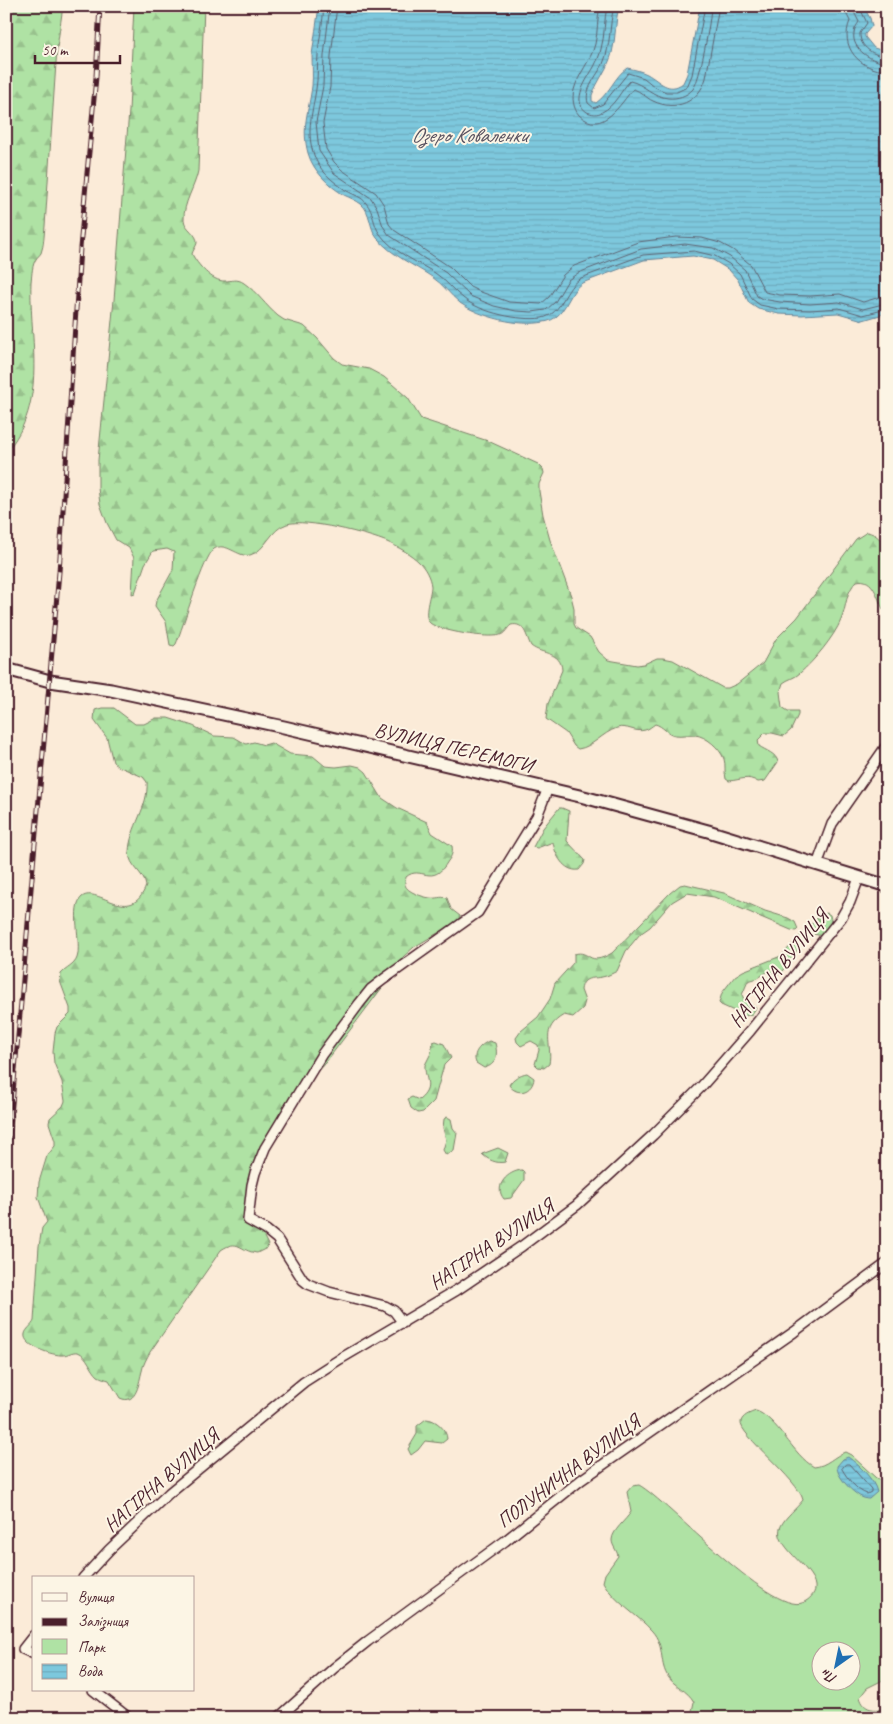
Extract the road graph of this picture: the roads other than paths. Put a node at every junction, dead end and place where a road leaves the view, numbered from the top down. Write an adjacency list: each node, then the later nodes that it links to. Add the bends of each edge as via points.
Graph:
1 (6, 669): 3 (street, ВУЛИЦЯ ПЕРЕМОГИ)
2 (887, 745): 4 (street, via 832,824)
3 (548, 788): 4 (street, ВУЛИЦЯ ПЕРЕМОГИ, via 708,831); 8 (street, via 537,816 478,912 384,979 358,1004 290,1106 255,1173 248,1220 277,1238 303,1280 329,1292 386,1306)
4 (817, 866): 5 (street, ВУЛИЦЯ ПЕРЕМОГИ)
5 (859, 878): 6 (street, ВУЛИЦЯ ПЕРЕМОГИ); 8 (street, НАГІРНА ВУЛИЦЯ, via 837,925 744,1039 654,1135 556,1222)
6 (887, 886)
7 (887, 1263): 14 (street, ПОЛУНИЧНА ВУЛИЦЯ, via 581,1480 505,1541 368,1640)
8 (403, 1323): 9 (street, НАГІРНА ВУЛИЦЯ, via 304,1382 169,1493)
9 (85, 1576)
10 (32, 1638): 11 (street, via 23,1649)
11 (32, 1653)
12 (96, 1692): 13 (street)
13 (129, 1718)
14 (278, 1718)

